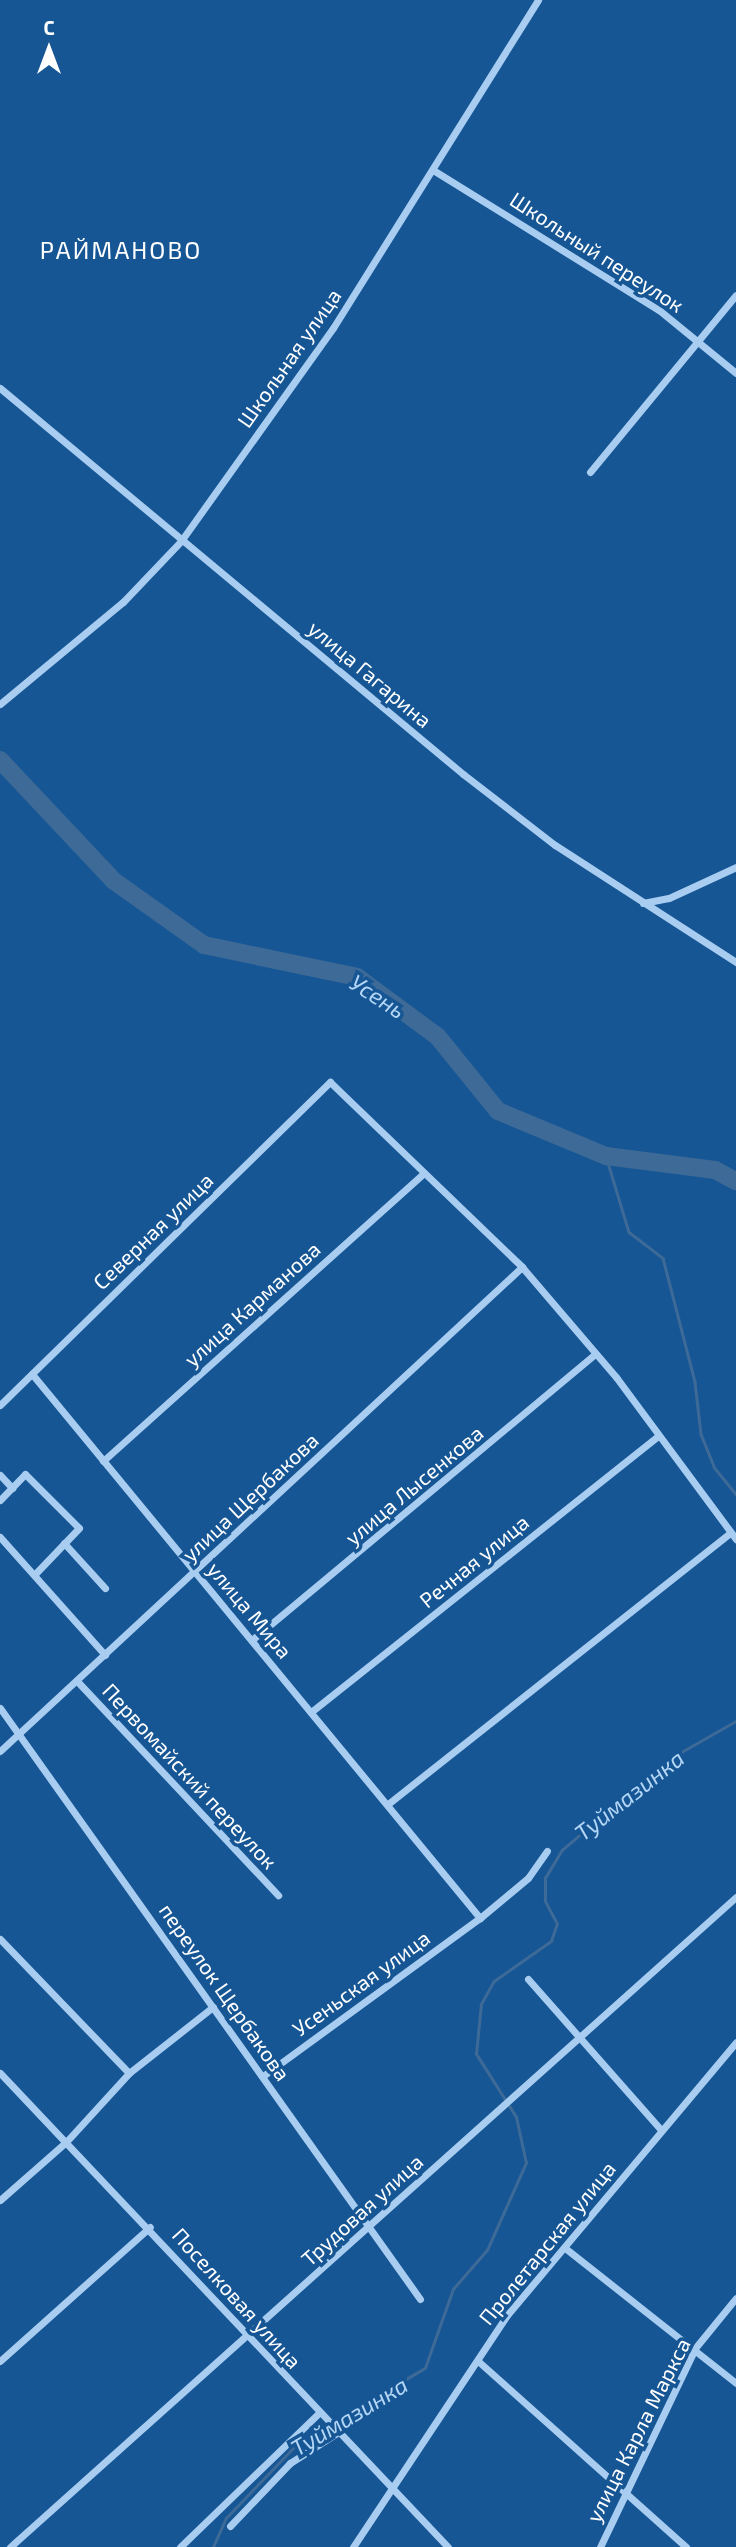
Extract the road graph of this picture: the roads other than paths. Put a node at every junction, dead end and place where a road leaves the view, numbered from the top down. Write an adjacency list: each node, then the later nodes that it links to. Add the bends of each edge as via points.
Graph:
1 (538, 0): 2 (street, Школьная улица)
2 (433, 170): 4 (street, Школьный переулок); 8 (street, Школьная улица, via 333,328)
3 (736, 295): 4 (street)
4 (699, 341): 5 (street, Школьный переулок); 7 (street)
5 (736, 373)
6 (0, 388): 8 (street, улица Гагарина)
7 (590, 472)
8 (181, 541): 9 (street, Школьная улица, via 122,603); 11 (street, улица Гагарина, via 463,774)
9 (0, 704)
10 (736, 867): 11 (street, via 669,898)
11 (642, 903): 12 (street, улица Гагарина)
12 (736, 962)
13 (424, 1172): 14 (street); 16 (street, Северная улица, via 330,1082); 19 (street, улица Карманова)
14 (522, 1267): 15 (street); 27 (street, улица Щербакова)
15 (595, 1353): 18 (street); 30 (street, улица Лысенкова)
16 (32, 1374): 17 (street, Северная улица); 19 (street, улица Мира)
17 (0, 1405)
18 (658, 1436): 23 (street); 34 (street, Речная улица)
19 (103, 1461): 27 (street, улица Мира)
20 (0, 1475): 21 (street)
21 (12, 1488): 22 (street); 26 (street, via 25,1474 79,1528)
22 (0, 1500)
23 (730, 1533): 25 (street); 37 (street)
24 (0, 1537): 28 (street, Первомайский переулок)
25 (736, 1539)
26 (64, 1544): 28 (street); 29 (street)
27 (194, 1572): 30 (street, улица Мира); 31 (street, улица Щербакова)
28 (35, 1574): 31 (street, Первомайский переулок)
29 (105, 1588)
30 (253, 1639): 34 (street, улица Мира)
31 (105, 1655): 32 (street, улица Щербакова)
32 (78, 1681): 35 (street, улица Щербакова); 39 (street, Первомайский переулок)
33 (0, 1707): 35 (street, переулок Щербакова)
34 (312, 1712): 37 (street, улица Мира)
35 (22, 1732): 36 (street, улица Щербакова); 44 (street, переулок Щербакова)
36 (0, 1751)
37 (388, 1804): 41 (street, улица Мира)
38 (547, 1851): 41 (street, Усеньская улица, via 528,1878)
39 (278, 1895)
40 (736, 1897): 45 (street, Трудовая улица)
41 (480, 1918): 49 (street, Усеньская улица)
42 (0, 1939): 48 (street)
43 (528, 1979): 45 (street)
44 (213, 2007): 48 (street); 49 (street, переулок Щербакова)
45 (578, 2036): 50 (street); 53 (street, Трудовая улица)
46 (736, 2042): 50 (street, Пролетарская улица)
47 (0, 2073): 51 (street, Поселковая улица)
48 (129, 2073): 51 (street)
49 (263, 2076): 53 (street, переулок Щербакова)
50 (661, 2130): 55 (street, Пролетарская улица)
51 (66, 2142): 52 (street); 54 (street, Поселковая улица)
52 (0, 2200)
53 (372, 2225): 57 (street, переулок Щербакова); 58 (street, Трудовая улица)
54 (150, 2227): 58 (street, Поселковая улица); 60 (street)
55 (565, 2248): 59 (street); 61 (street, Пролетарская улица)
56 (736, 2298): 59 (street, улица Карла Маркса)
57 (420, 2299)
58 (247, 2336): 63 (street, Поселковая улица); 68 (street, Трудовая улица)
59 (696, 2347): 62 (street); 66 (street, улица Карла Маркса)
60 (0, 2361)
61 (478, 2361): 65 (street, Пролетарская улица); 66 (street)
62 (736, 2382)
63 (319, 2413): 64 (street, Поселковая улица); 69 (street)
64 (334, 2430): 65 (street, Поселковая улица); 67 (street, via 290,2463)
65 (391, 2492): 70 (street, Пролетарская улица); 71 (street, Поселковая улица)
66 (622, 2494): 72 (street, улица Карла Маркса); 73 (street)
67 (230, 2526)
68 (10, 2547)
69 (180, 2547)
70 (353, 2547)
71 (448, 2547)
72 (600, 2547)
73 (686, 2547)

